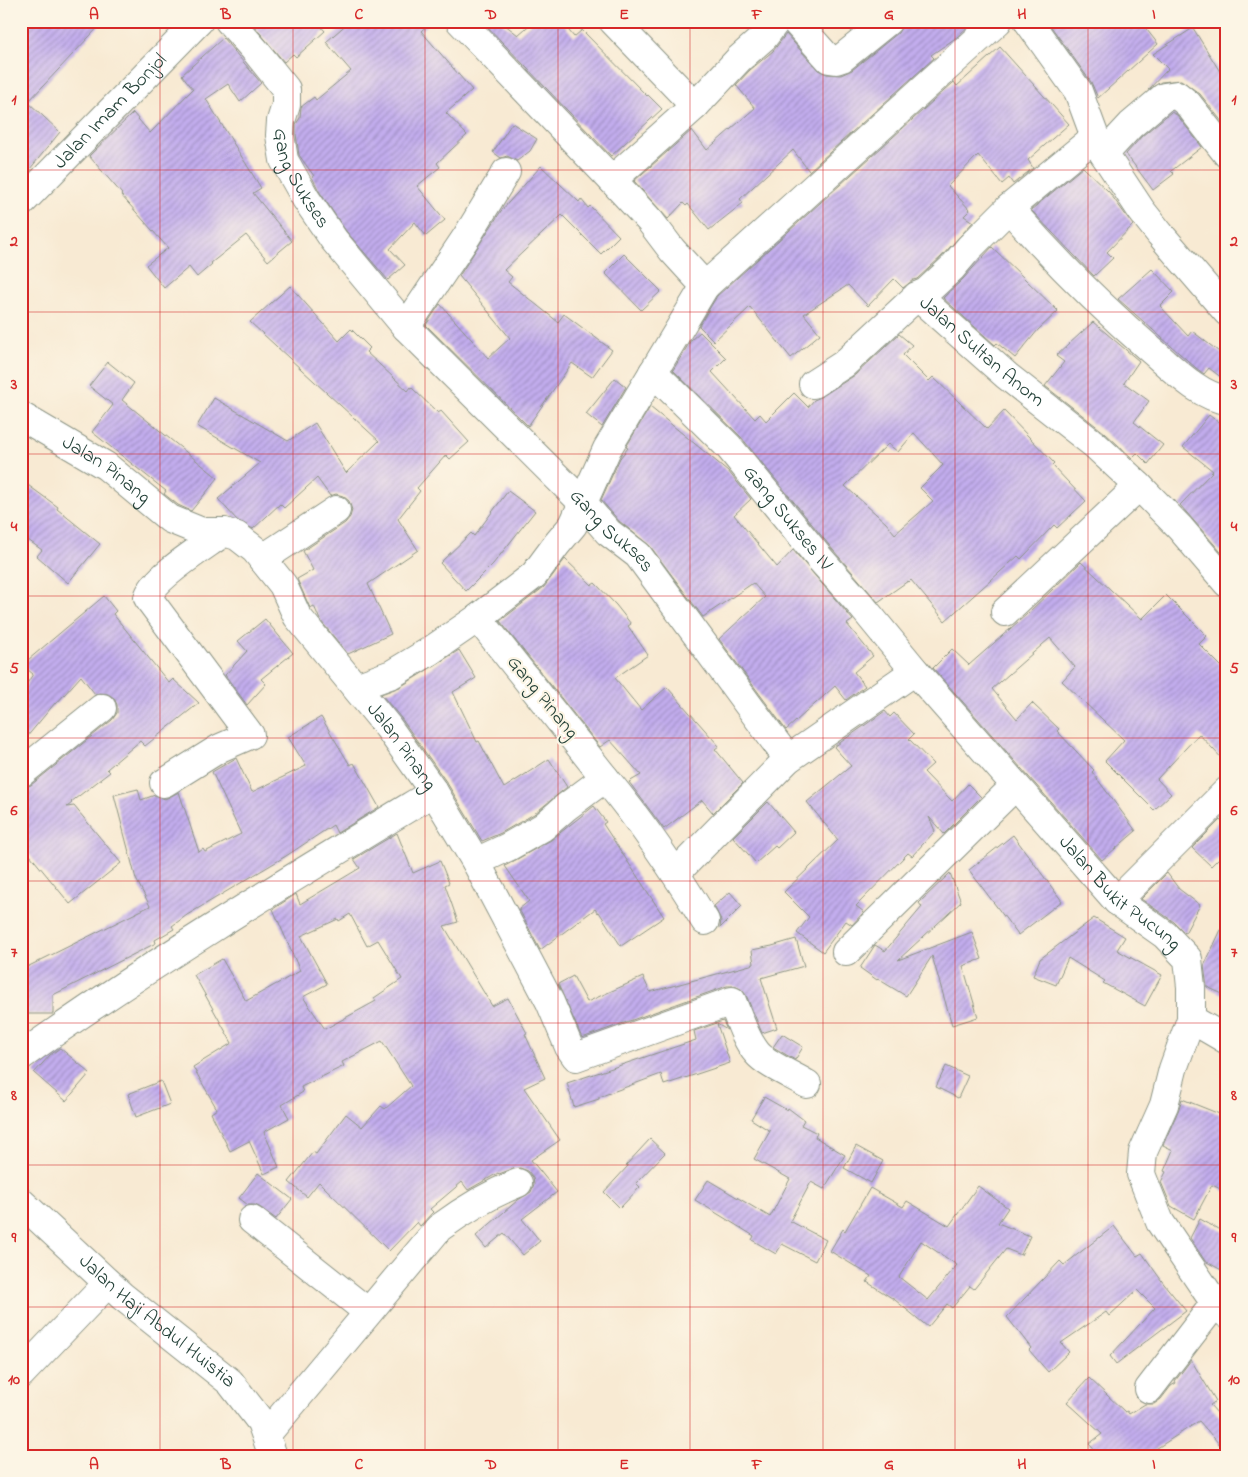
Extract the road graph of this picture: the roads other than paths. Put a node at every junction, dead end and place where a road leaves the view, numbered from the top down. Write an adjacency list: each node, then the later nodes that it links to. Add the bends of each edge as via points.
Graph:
1 (229, 21): 20 (main road, Gang Sukses, via 286,89 280,136 284,160 306,199 334,240)
2 (460, 21): 14 (main road)
3 (613, 21): 10 (main road)
4 (776, 21): 10 (main road)
5 (795, 21): 6 (main road, via 829,58 836,60)
6 (888, 21)
7 (998, 21): 17 (main road)
8 (1028, 21): 11 (main road, via 1078,91)
9 (197, 22): 15 (main road, Jalan Imam Bonjol)
10 (695, 106): 14 (main road)
11 (1099, 145): 12 (main road, Jalan Sultan Anom, via 1131,125 1164,97 1178,95); 16 (main road, Jalan Sultan Anom); 19 (main road, via 1160,234)
12 (1227, 154)
13 (506, 172): 20 (main road)
14 (612, 180): 17 (main road)
15 (21, 202)
16 (1009, 208): 18 (main road, Jalan Sultan Anom, via 952,268); 23 (main road, via 1073,279 1119,322 1208,395)
17 (705, 286): 21 (main road)
18 (917, 296): 22 (main road, via 844,364); 25 (main road, Jalan Sultan Anom)
19 (1227, 312)
20 (406, 328): 26 (main road, Gang Sukses)
21 (653, 372): 26 (main road, via 607,449); 33 (main road, Gang Sukses IV, via 729,447)
22 (813, 384)
23 (1227, 400)
24 (21, 416): 28 (main road, Jalan Pinang, via 106,466 170,518 202,532)
25 (1139, 486): 30 (main road, Jalan Sultan Anom); 31 (main road)
26 (582, 502): 32 (main road, via 573,525 534,575); 36 (main road, Gang Sukses, via 608,532 638,555)
27 (336, 510): 29 (main road)
28 (224, 532): 29 (main road, Jalan Pinang, via 237,536); 39 (main road, via 169,571 154,586 148,598 250,735 220,748)
29 (262, 559): 34 (main road, Jalan Pinang, via 283,585 297,616)
30 (1227, 583)
31 (1005, 612)
32 (478, 618): 34 (main road, via 392,674); 38 (main road, Gang Pinang)
33 (915, 671): 36 (main road); 40 (main road, Jalan Bukit Pucung)
34 (356, 687): 42 (main road, Jalan Pinang)
35 (102, 708): 37 (main road)
36 (788, 759): 44 (main road)
37 (25, 764)
38 (606, 778): 43 (main road, via 543,827); 44 (main road, Gang Pinang)
39 (164, 783)
40 (1015, 786): 45 (main road, Jalan Bukit Pucung); 47 (main road)
41 (1227, 791): 45 (main road)
42 (434, 792): 43 (main road, Jalan Pinang); 50 (main road, via 228,917)
43 (476, 862): 51 (main road, Jalan Pinang, via 576,1057 732,1001 757,1054)
44 (676, 873): 46 (main road, Gang Pinang)
45 (1117, 901): 48 (main road, Jalan Bukit Pucung, via 1164,935 1188,959)
46 (705, 921)
47 (846, 952)
48 (1191, 1019): 49 (main road); 56 (main road, Jalan Bukit Pucung, via 1164,1105 1143,1152 1141,1174 1160,1222)
49 (1227, 1040)
50 (21, 1056)
51 (807, 1084)
52 (518, 1183): 57 (main road, via 469,1206 439,1228)
53 (21, 1202): 55 (main road, Jalan Haji Abdul Huistia)
54 (252, 1220): 57 (main road)
55 (108, 1284): 58 (main road); 60 (main road, Jalan Haji Abdul Huistia, via 230,1382 261,1422)
56 (1222, 1308): 59 (main road)
57 (368, 1312): 60 (main road)
58 (21, 1374)
59 (1149, 1389)
60 (270, 1445)

